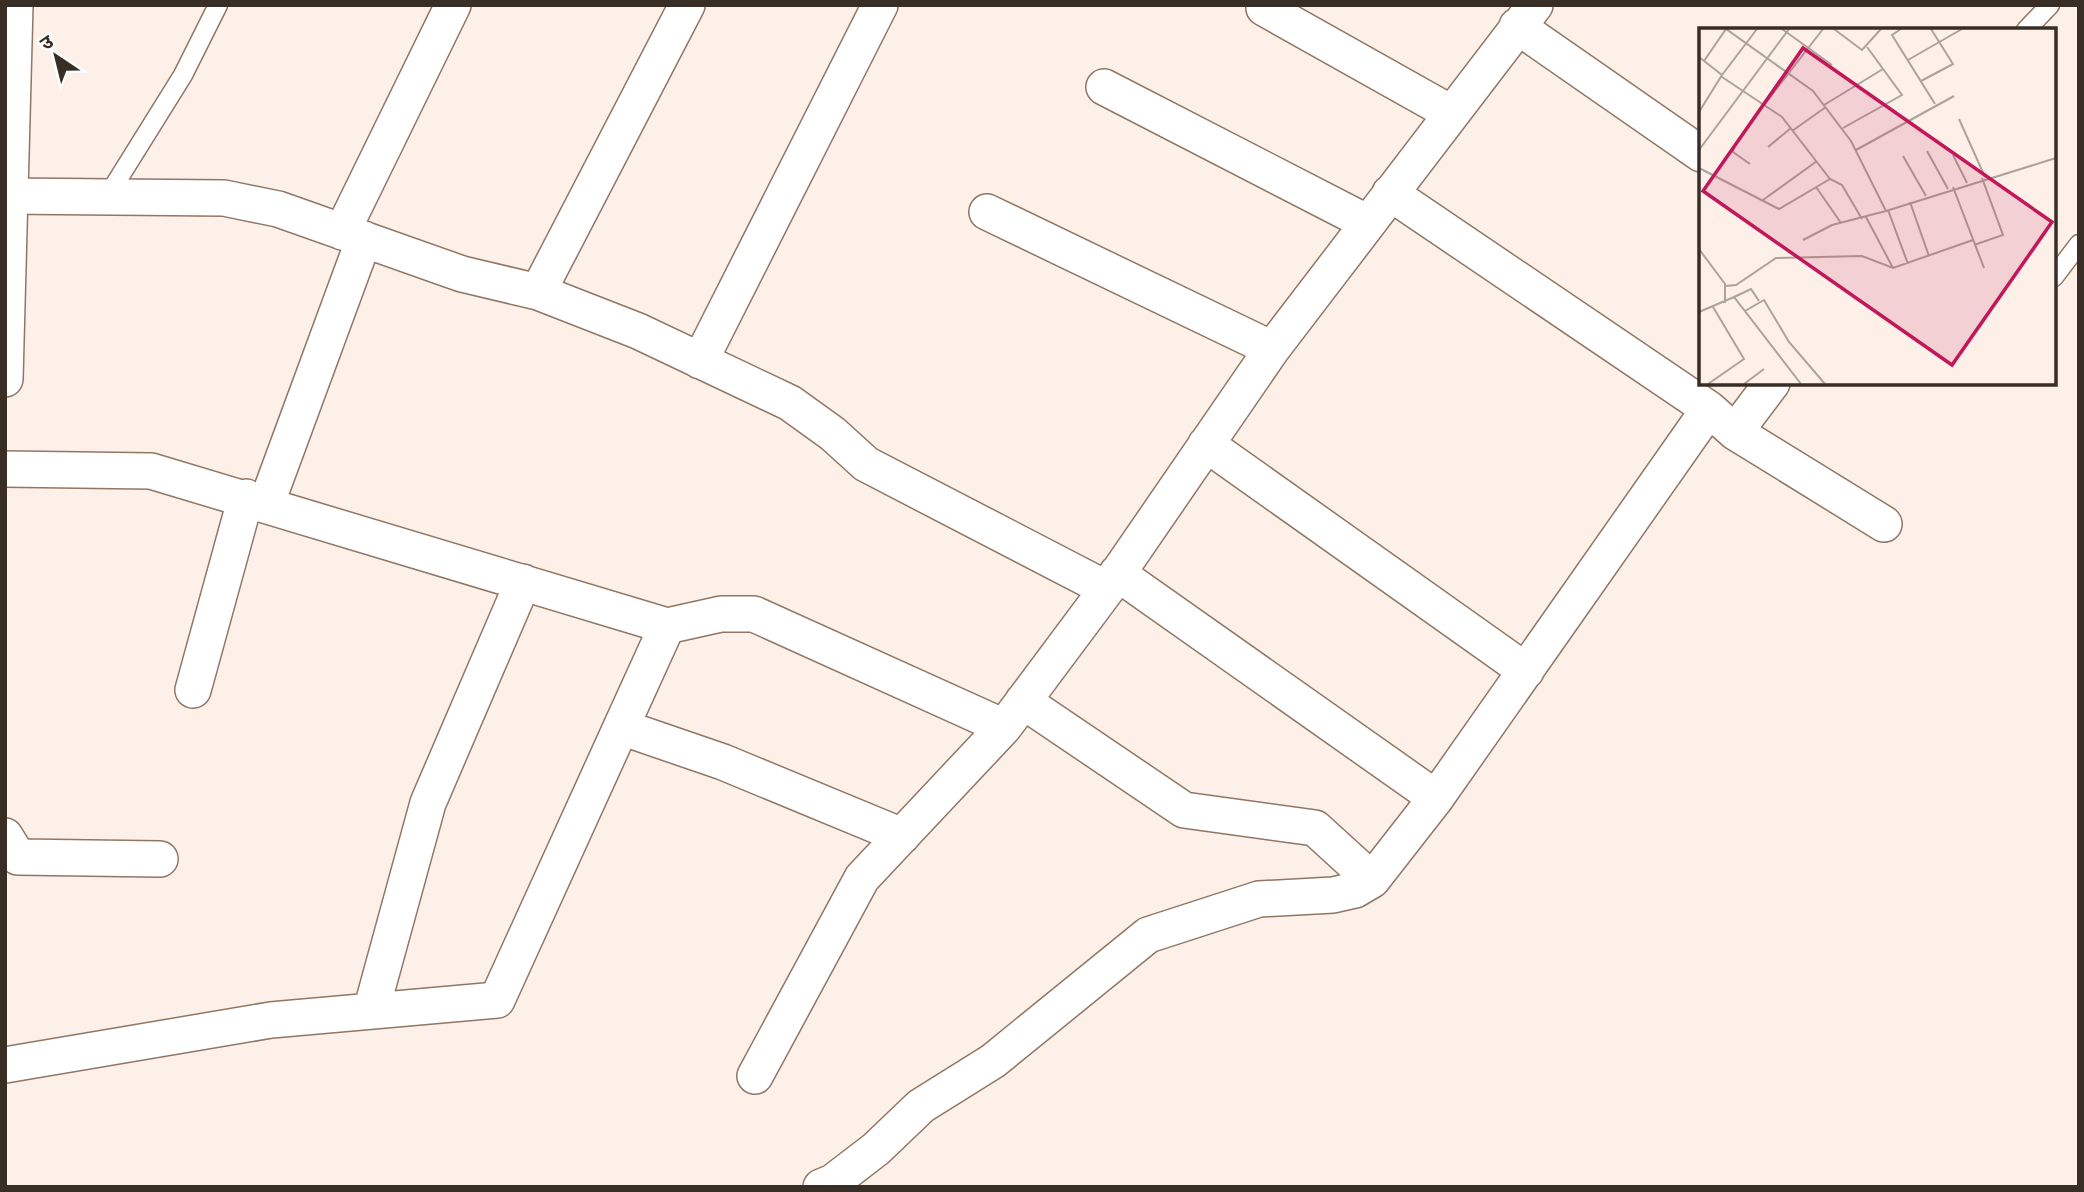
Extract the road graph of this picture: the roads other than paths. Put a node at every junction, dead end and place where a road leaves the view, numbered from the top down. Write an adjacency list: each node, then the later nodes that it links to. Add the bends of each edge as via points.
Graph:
1 (15, 5): 14 (street)
2 (218, 5): 15 (lane, via 183,75)
3 (453, 5): 18 (street)
4 (687, 5): 21 (street)
5 (880, 5): 23 (street)
6 (2050, 5): 9 (lane)
7 (1264, 8): 11 (street)
8 (1529, 11): 11 (street); 12 (street)
9 (2028, 28)
10 (1104, 88): 17 (street)
11 (1451, 113): 13 (street)
12 (1699, 152)
13 (1391, 193): 17 (street); 26 (street)
14 (7, 196): 15 (street); 24 (street)
15 (107, 197): 18 (street, via 224,198 278,209)
16 (987, 212): 22 (street)
17 (1368, 222): 22 (street)
18 (353, 236): 21 (street, via 462,274); 30 (street)
19 (2079, 244): 20 (lane)
20 (2056, 274)
21 (538, 292): 23 (street)
22 (1272, 349): 28 (street)
23 (700, 361): 32 (street, via 790,403 866,464)
24 (5, 379)
25 (1770, 385): 27 (street)
26 (1709, 409): 27 (street); 35 (street)
27 (1735, 432): 31 (street)
28 (1206, 444): 32 (street); 35 (street)
29 (5, 469): 30 (street, via 151,471)
30 (256, 501): 33 (street); 36 (street)
31 (1884, 524)
32 (1112, 581): 37 (street); 39 (street)
33 (523, 582): 34 (street); 44 (street, via 429,803)
34 (667, 626): 37 (street, via 721,614 754,614); 38 (street)
35 (1526, 670): 39 (street)
36 (192, 690)
37 (1013, 714): 41 (street); 43 (street, via 1184,810 1315,828)
38 (621, 727): 41 (street, via 723,762); 44 (street, via 497,1000)
39 (1436, 798): 43 (street)
40 (5, 835): 42 (street, via 18,857)
41 (902, 836): 46 (street, via 862,878)
42 (160, 859)
43 (1372, 880): 47 (street, via 1333,895 1259,899 1148,935 993,1061 921,1106 876,1149)
44 (371, 1011): 45 (street, via 271,1020)
45 (5, 1065)
46 (755, 1076)
47 (821, 1187)

